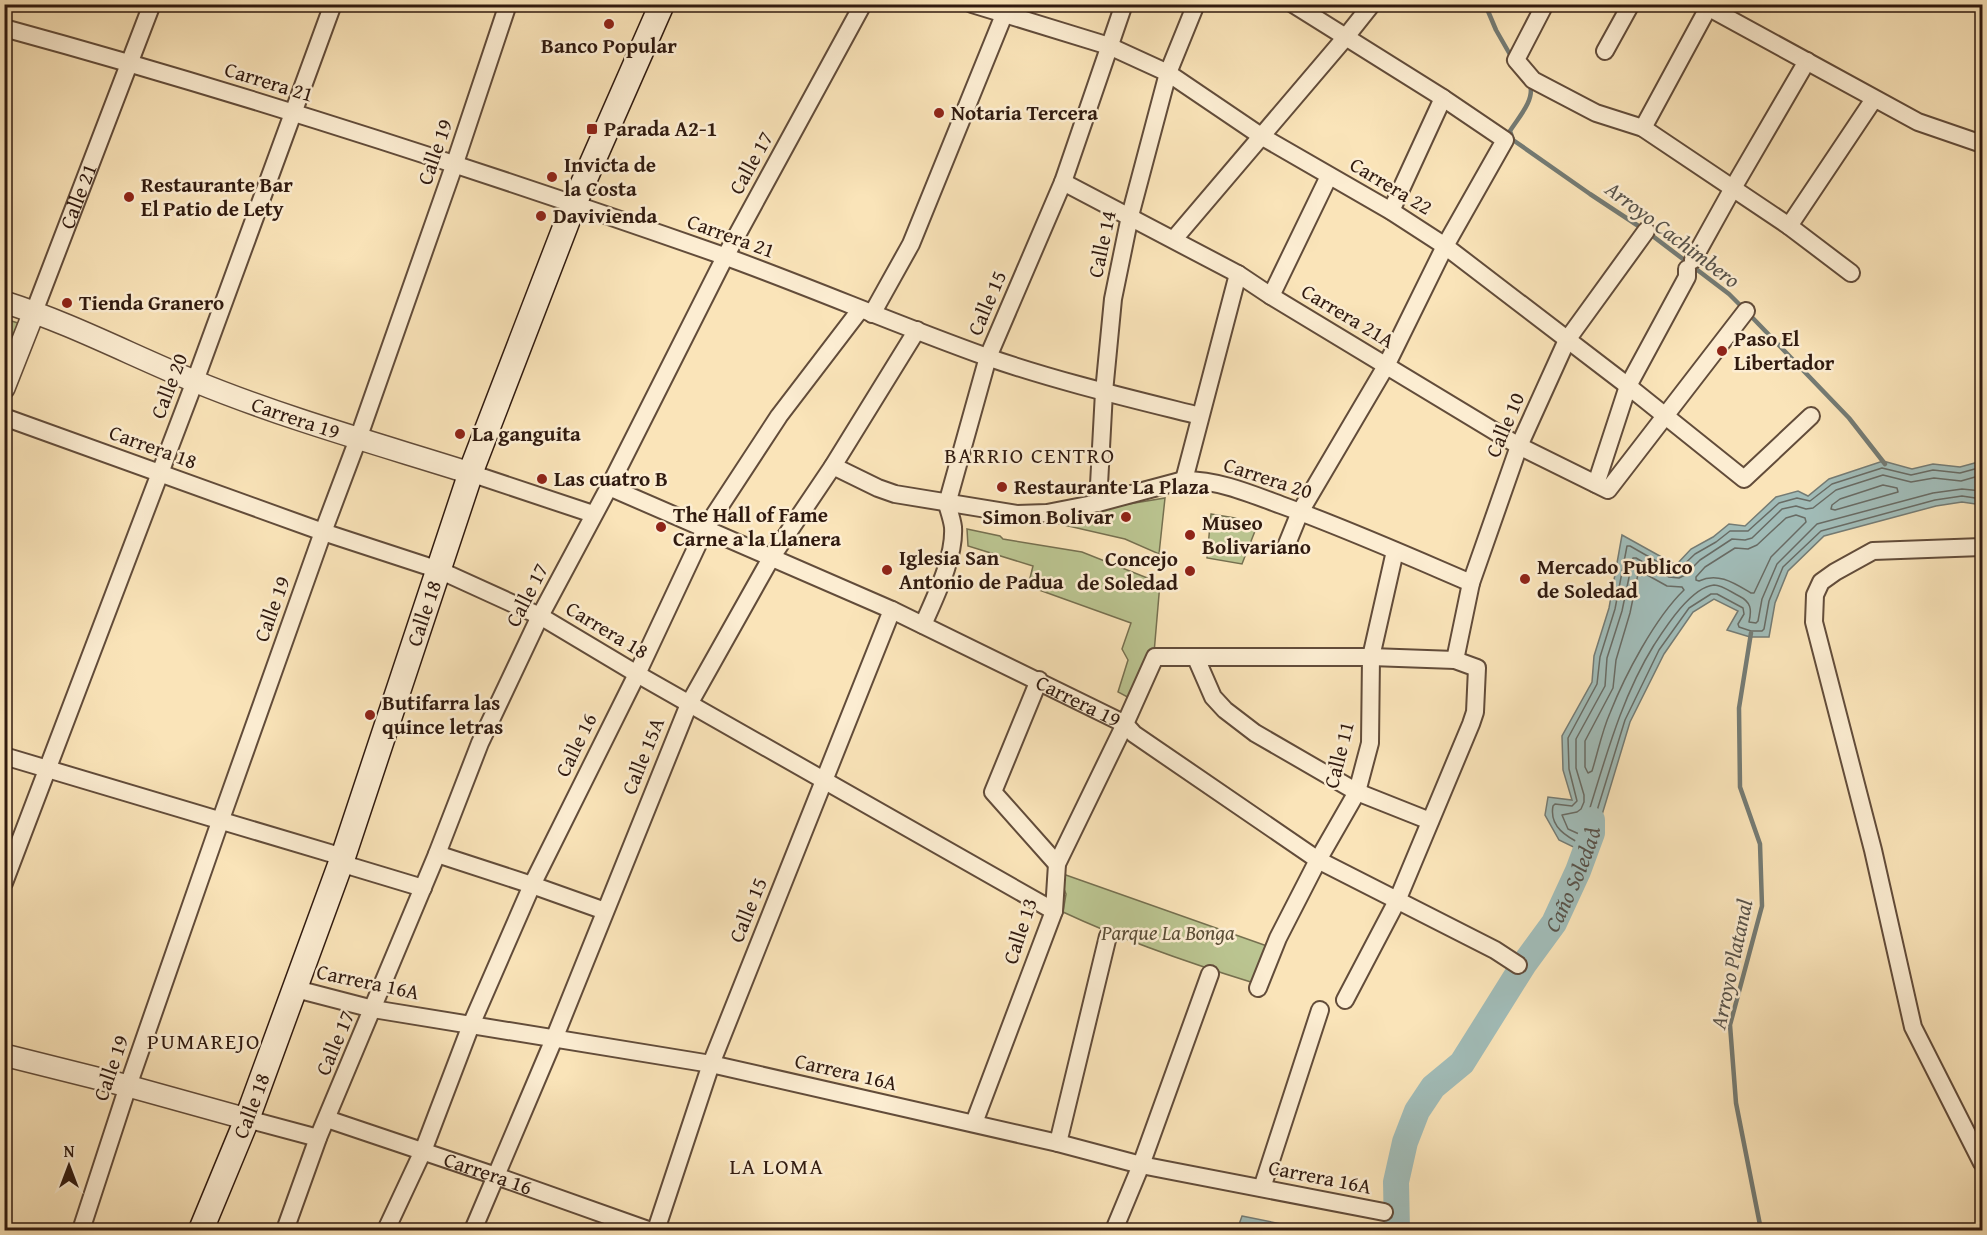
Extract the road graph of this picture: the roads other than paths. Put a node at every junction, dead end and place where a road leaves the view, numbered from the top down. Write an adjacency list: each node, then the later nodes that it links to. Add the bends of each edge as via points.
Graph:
1 (152, 4): 20 (street, Calle 21)
2 (333, 4): 24 (street, Calle 20)
3 (508, 4): 28 (street, Calle 19)
4 (662, 4): 32 (main road, Calle 18)
5 (863, 4): 39 (street, Calle 17)
6 (972, 4): 14 (street, Carrera 22)
7 (1124, 4): 17 (street, Calle 15)
8 (1196, 4): 21 (street, Calle 14)
9 (1293, 4): 16 (street)
10 (1372, 4): 16 (street)
11 (1545, 4): 25 (street, via 1515,60 1533,80 1596,113)
12 (1631, 4): 18 (street)
13 (1705, 6): 19 (street); 25 (street)
14 (1007, 10): 17 (street, Carrera 22); 46 (street, Calle 16, via 911,244)
15 (4, 28): 20 (street, Carrera 21)
16 (1345, 39): 22 (street); 26 (street)
17 (1109, 46): 21 (street, Carrera 22); 30 (street, Calle 15)
18 (1605, 51)
19 (1807, 61): 23 (street); 31 (street)
20 (129, 64): 24 (street, Carrera 21); 45 (street, Calle 21)
21 (1168, 74): 26 (street, Carrera 22); 34 (street, Calle 14)
22 (1443, 98): 33 (street); 38 (street, via 1505,140)
23 (1874, 99): 27 (street, via 1918,122); 35 (street)
24 (294, 112): 28 (street, Carrera 21); 51 (street, Calle 20)
25 (1643, 128): 31 (street)
26 (1261, 136): 29 (street, Carrera 22); 37 (street)
27 (1983, 144)
28 (455, 163): 32 (street, Carrera 21); 59 (street, Calle 19)
29 (1329, 176): 33 (street, Carrera 22); 42 (street)
30 (1064, 182): 34 (street, Carrera 21A); 49 (street, Calle 15)
31 (1733, 188): 35 (street); 52 (street)
32 (574, 204): 39 (street, Carrera 21); 63 (main road, Calle 18)
33 (1391, 211): 38 (street, Carrera 22)
34 (1130, 216): 37 (street, Carrera 21A); 54 (street, Calle 14, via 1113,299)
35 (1789, 226): 40 (street)
36 (1646, 231): 48 (street, Calle 10)
37 (1174, 239): 41 (street, Carrera 21A)
38 (1445, 246): 48 (street, Carrera 22); 50 (street)
39 (725, 257): 46 (street, Carrera 21); 65 (street, Calle 17)
40 (1851, 273)
41 (1238, 274): 42 (street, Carrera 21A); 55 (street)
42 (1271, 296): 50 (street, Carrera 21A)
43 (4, 303): 45 (street, Carrera 19)
44 (1746, 311): 56 (street)
45 (34, 312): 51 (street, Carrera 19); 53 (street, Calle 21)
46 (866, 312): 47 (street, Carrera 21); 71 (street, Calle 16, via 779,416)
47 (917, 330): 49 (street, Carrera 21); 61 (street, Calle 15A)
48 (1567, 340): 52 (street, Carrera 22); 60 (street, Calle 10)
49 (988, 357): 54 (street, Carrera 21); 68 (street, Calle 15)
50 (1386, 366): 60 (street, Carrera 21A); 69 (street)
51 (195, 381): 59 (street, Carrera 19); 62 (street, Calle 20)
52 (1628, 386): 56 (street, Carrera 22); 66 (street)
53 (4, 388)
54 (1104, 392): 55 (street, Carrera 21); 67 (street, Calle 14)
55 (1200, 416): 64 (street)
56 (1665, 416): 57 (street, Carrera 22, via 1744,479); 66 (street)
57 (1811, 416)
58 (4, 417): 62 (street, Carrera 18)
59 (358, 439): 63 (street, Carrera 19); 72 (street, Calle 19)
60 (1518, 446): 66 (street, Carrera 21A); 78 (street, Calle 10)
61 (833, 466): 68 (street, Carrera 20, via 896,494); 76 (street, Calle 15A)
62 (160, 473): 72 (street, Carrera 18); 90 (street, Calle 20)
63 (470, 473): 70 (street, Carrera 19); 77 (main road, Calle 18)
64 (1184, 480): 67 (street, Carrera 20); 69 (street, Carrera 20, via 1225,485)
65 (609, 487): 70 (street, Calle 17); 71 (street, Carrera 19)
66 (1602, 487)
67 (1098, 503): 68 (street, Carrera 20, via 1047,513 1017,514)
68 (947, 504): 81 (street, Calle 15, via 953,525 951,546)
69 (1300, 512): 73 (street); 75 (street, Carrera 20)
70 (593, 514): 80 (street, Calle 17)
71 (705, 529): 76 (street, Carrera 19); 85 (street, Calle 16)
72 (323, 532): 77 (street, Carrera 18); 93 (street, Calle 19)
73 (1287, 544)
74 (1983, 547): 124 (street, via 1873,552 1821,582 1815,595 1814,622 1873,850 1913,1027)
75 (1395, 550): 78 (street, Carrera 20); 82 (street, Calle 11)
76 (771, 558): 79 (street, Carrera 19); 87 (street, Calle 15A)
77 (439, 570): 80 (street, Carrera 18); 96 (main road, Calle 18)
78 (1471, 583): 84 (street, Calle 10)
79 (892, 610): 81 (street, Carrera 19); 91 (street, Calle 15)
80 (540, 616): 85 (street, Carrera 18); 95 (street, Calle 17, via 480,743)
81 (923, 625): 86 (street, Carrera 19)
82 (1371, 657): 83 (street); 84 (street); 92 (street, Calle 11, via 1370,744)
83 (1196, 658): 88 (street, Calle 13, via 1155,657); 92 (street, via 1213,697 1225,710 1255,733)
84 (1455, 660): 94 (street, via 1477,668 1473,718)
85 (637, 674): 87 (street, Carrera 18); 100 (street, Calle 16)
86 (1039, 680): 88 (street, Carrera 19); 98 (street, via 993,792)
87 (689, 704): 91 (street, Carrera 18); 103 (street, Calle 15A)
88 (1125, 724): 97 (street, Carrera 19); 98 (street, Calle 13)
89 (4, 756): 90 (street)
90 (47, 768): 93 (street); 99 (street, Calle 20)
91 (824, 779): 104 (street, Carrera 18); 116 (street, Calle 15)
92 (1357, 792): 94 (street); 97 (street, Calle 11)
93 (221, 819): 96 (street); 117 (street, Calle 19)
94 (1430, 821): 102 (street)
95 (436, 854): 100 (street); 101 (street, Calle 17)
96 (342, 860): 101 (street); 109 (main road, Calle 18)
97 (1318, 860): 102 (street, Carrera 19); 108 (street, Calle 11, via 1272,950)
98 (1057, 864): 104 (street, Calle 13)
99 (4, 883)
100 (532, 885): 103 (street); 113 (street, Calle 16)
101 (423, 888): 111 (street, Calle 17)
102 (1396, 901): 106 (street, Carrera 19); 110 (street)
103 (605, 911): 114 (street, Calle 15A)
104 (1054, 911): 120 (street, Calle 13)
105 (1108, 936): 122 (street)
106 (1518, 965)
107 (1210, 974): 125 (street)
108 (1258, 988)
109 (296, 989): 111 (street, Carrera 16A); 118 (main road, Calle 18)
110 (1345, 1000)
111 (373, 1009): 113 (street, Carrera 16A); 119 (street, Calle 17)
112 (1320, 1010): 127 (street)
113 (471, 1025): 114 (street, Carrera 16A); 123 (street, Calle 16)
114 (554, 1039): 116 (street, Carrera 16A); 126 (street, Calle 15A)
115 (4, 1055): 117 (street)
116 (711, 1065): 120 (street, Carrera 16A); 135 (street, Calle 15)
117 (128, 1086): 118 (street); 129 (street, Calle 19)
118 (247, 1119): 121 (street); 130 (main road, Calle 18)
119 (327, 1119): 121 (street, Calle 17); 123 (street, Carrera 16)
120 (974, 1123): 122 (street, Carrera 16A)
121 (318, 1138): 131 (street, Calle 17)
122 (1058, 1143): 125 (street, Carrera 16A)
123 (423, 1151): 126 (street, Carrera 16); 132 (street, Calle 16)
124 (1983, 1164)
125 (1141, 1165): 127 (street, Carrera 16A); 136 (street)
126 (496, 1176): 133 (street, Calle 15A); 134 (street, Carrera 16)
127 (1262, 1188): 128 (street, Carrera 16A)
128 (1384, 1212)
129 (81, 1230)
130 (201, 1230)
131 (285, 1230)
132 (386, 1230)
133 (473, 1230)
134 (648, 1230)
135 (656, 1230)
136 (1114, 1230)

